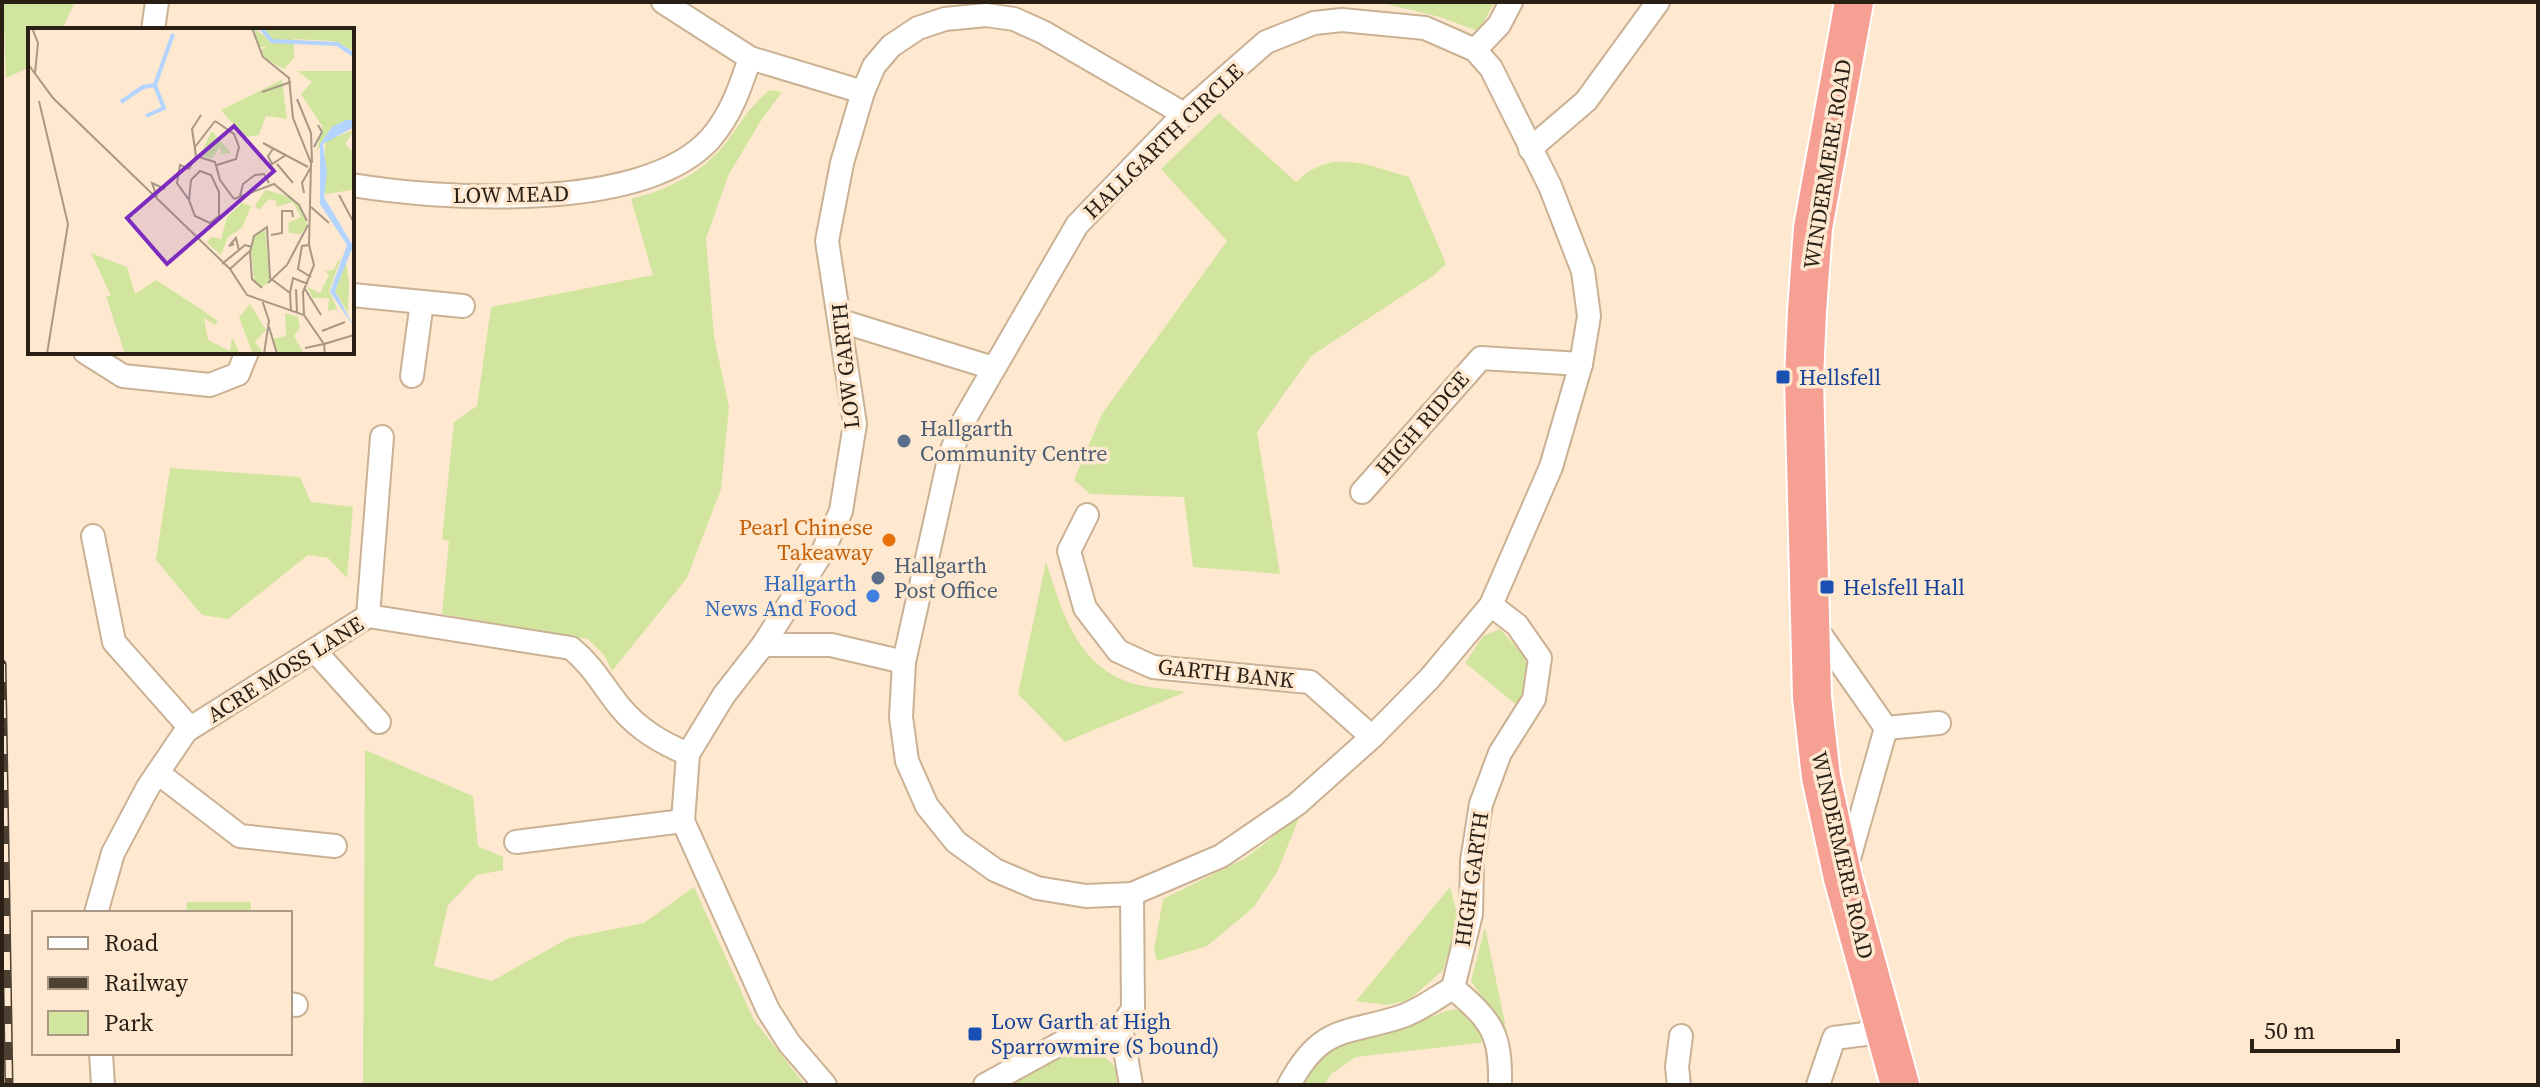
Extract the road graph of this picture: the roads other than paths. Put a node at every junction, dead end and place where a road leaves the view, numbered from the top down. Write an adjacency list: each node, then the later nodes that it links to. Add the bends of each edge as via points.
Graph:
1 (157, 2): 7 (street)
2 (663, 2): 9 (street)
3 (1511, 2): 8 (street, via 1499,25)
4 (1658, 2): 12 (street, via 1586,101)
5 (1854, 2): 29 (highway, WINDERMERE ROAD, via 1827,134 1810,269 1804,379)
6 (1344, 11): 8 (street, HALLGARTH CIRCLE, via 1425,28); 11 (street, HALLGARTH CIRCLE, via 1266,42)
7 (153, 28)
8 (1475, 50): 12 (street, HALLGARTH CIRCLE, via 1509,100)
9 (750, 58): 10 (street); 13 (street, LOW MEAD, via 734,106 708,141 668,169 572,195 492,198)
10 (863, 92): 11 (street, LOW GARTH, via 874,66 891,46 918,28 986,15 1014,19 1043,32); 17 (street, LOW GARTH, via 827,241)
11 (1184, 114): 21 (street, HALLGARTH CIRCLE, via 1077,225)
12 (1530, 149): 20 (street, HALLGARTH CIRCLE, via 1583,271 1589,316)
13 (354, 185)
14 (354, 295): 15 (street)
15 (422, 302): 16 (street); 22 (street)
16 (463, 306)
17 (841, 321): 21 (street); 30 (street, LOW GARTH, via 855,424 841,511 823,551)
18 (88, 354): 19 (street, via 123,376 210,385 238,374)
19 (246, 354)
20 (1581, 364): 24 (street, HIGH RIDGE, via 1481,358); 27 (street, HALLGARTH CIRCLE, via 1551,467)
21 (993, 368): 32 (street, HALLGARTH CIRCLE, via 950,455)
22 (412, 376)
23 (382, 437): 28 (street)
24 (1362, 492)
25 (1087, 515): 37 (street, GARTH BANK, via 1069,551 1085,608 1118,651 1153,667 1310,682)
26 (93, 536): 35 (street, via 114,642)
27 (1491, 605): 37 (street, HALLGARTH CIRCLE); 46 (street, HIGH GARTH, via 1517,625 1540,658 1534,699 1500,753 1481,804 1471,914)
28 (368, 616): 31 (street, ACRE MOSS LANE); 38 (street, ACRE MOSS LANE, via 571,648 656,740)
29 (1810, 620): 36 (street); 43 (highway, WINDERMERE ROAD, via 1821,777)
30 (763, 645): 32 (street, via 831,645); 38 (street, LOW GARTH)
31 (314, 650): 33 (street); 35 (street, ACRE MOSS LANE)
32 (904, 662): 44 (street, HALLGARTH CIRCLE, via 901,717 907,761 927,806 956,842 995,870 1037,888 1086,896)
33 (379, 722)
34 (1939, 723): 36 (street)
35 (190, 728): 39 (street, ACRE MOSS LANE)
36 (1886, 728): 43 (street)
37 (1372, 737): 44 (street, HALLGARTH CIRCLE, via 1297,804 1221,856)
38 (688, 754): 40 (street, LOW GARTH)
39 (158, 773): 42 (street, via 240,836); 45 (street, ACRE MOSS LANE, via 113,853)
40 (683, 821): 41 (street); 52 (street, LOW GARTH, via 768,1010)
41 (516, 842)
42 (335, 846)
43 (1843, 878): 47 (highway, WINDERMERE ROAD)
44 (1132, 894): 48 (street, via 1133,1009)
45 (97, 911)
46 (1453, 988): 55 (street, via 1405,1016 1339,1031 1302,1060); 56 (street, via 1484,1015 1499,1040)
47 (1882, 1025): 58 (street, via 1865,1034 1834,1038); 59 (highway, WINDERMERE ROAD)
48 (1121, 1027): 53 (street, via 1109,1035 1065,1041); 54 (street)
49 (1681, 1036): 57 (street)
50 (101, 1055): 51 (street)
51 (103, 1085)
52 (825, 1085)
53 (985, 1085)
54 (1131, 1085)
55 (1289, 1085)
56 (1500, 1085)
57 (1679, 1085)
58 (1818, 1085)
59 (1900, 1085)

